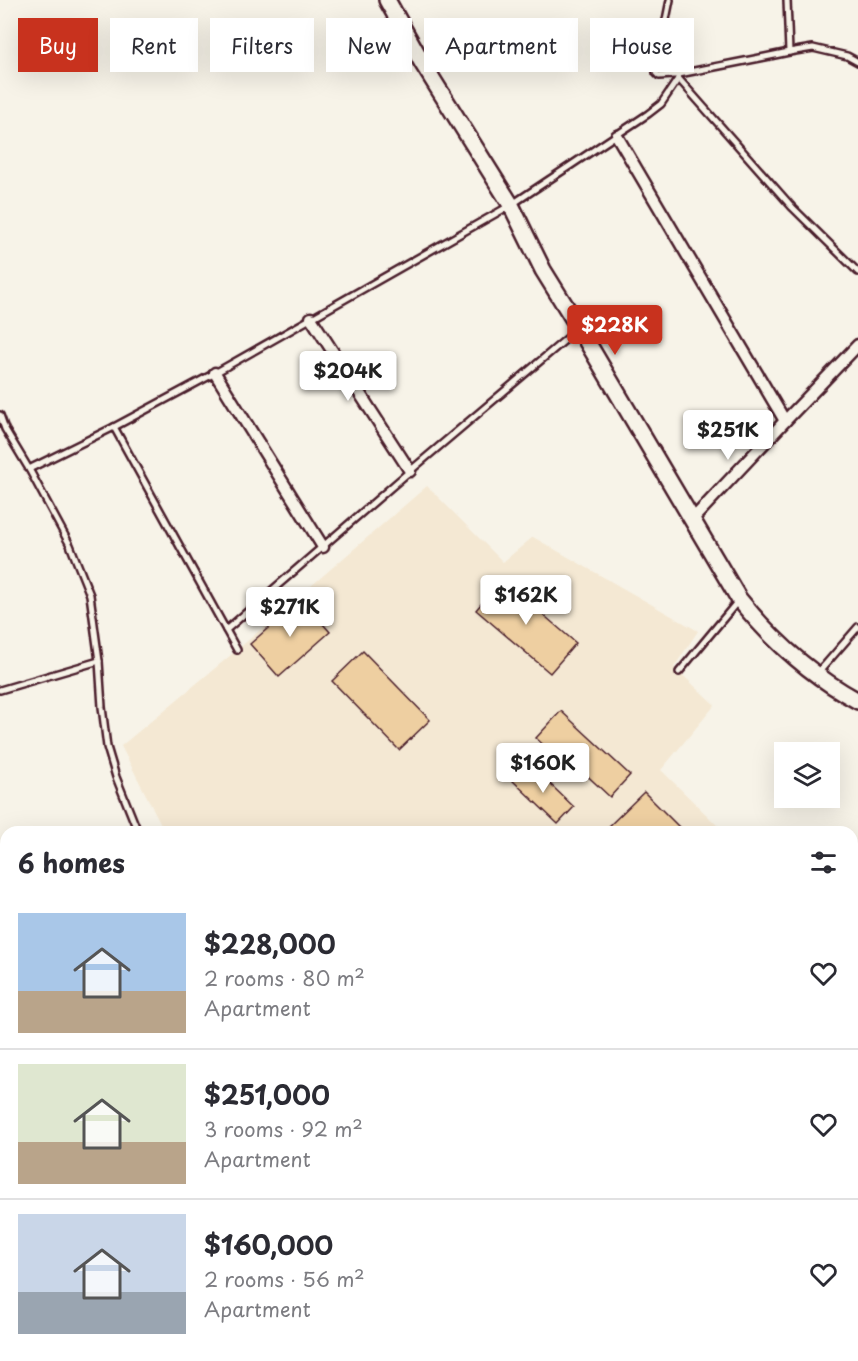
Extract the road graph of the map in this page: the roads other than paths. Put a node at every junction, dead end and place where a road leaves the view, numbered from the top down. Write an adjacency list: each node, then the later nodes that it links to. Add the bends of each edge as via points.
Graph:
1 (387, 0): 8 (main road)
2 (670, 0): 6 (lane, via 656,73)
3 (787, 0): 4 (lane)
4 (789, 51): 5 (lane, via 813,48); 6 (lane)
5 (858, 62)
6 (676, 77): 7 (lane, via 661,104); 9 (lane, via 792,207)
7 (617, 136): 8 (lane); 15 (street)
8 (511, 205): 10 (lane); 11 (main road, via 543,270)
9 (858, 272)
10 (311, 318): 13 (lane); 18 (street)
11 (579, 328): 18 (lane); 19 (main road)
12 (858, 345): 15 (street)
13 (214, 373): 16 (lane); 20 (street)
14 (0, 415): 17 (lane)
15 (784, 421): 19 (street)
16 (114, 427): 17 (lane); 23 (lane)
17 (29, 469): 25 (lane, via 70,545 90,595)
18 (410, 471): 20 (lane)
19 (692, 520): 21 (main road)
20 (323, 547): 23 (lane)
21 (739, 599): 26 (lane); 27 (main road, via 777,642)
22 (858, 627): 27 (lane)
23 (226, 630): 24 (lane)
24 (237, 650)
25 (99, 662): 28 (lane); 30 (lane, via 107,747)
26 (679, 672)
27 (817, 675): 29 (main road)
28 (0, 690)
29 (858, 701)
30 (136, 826)

